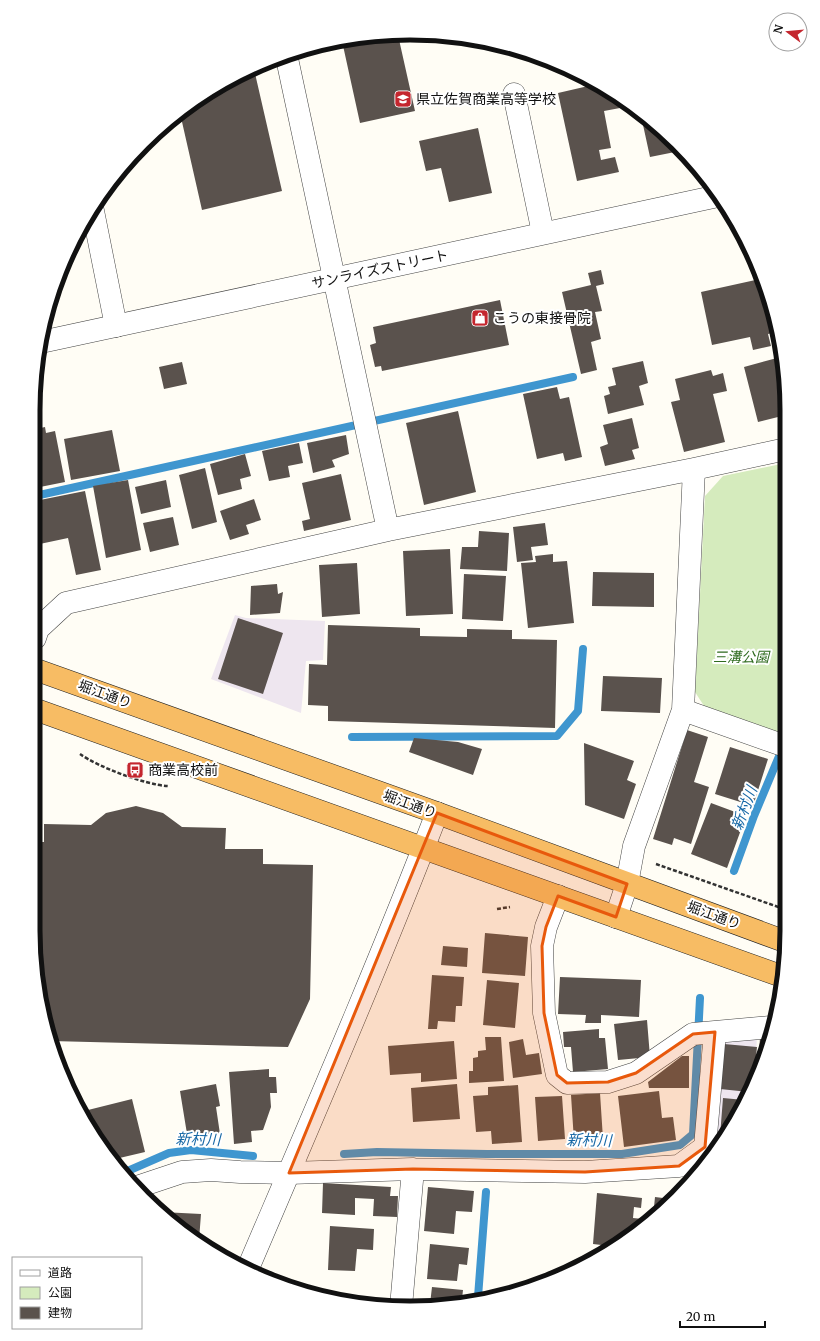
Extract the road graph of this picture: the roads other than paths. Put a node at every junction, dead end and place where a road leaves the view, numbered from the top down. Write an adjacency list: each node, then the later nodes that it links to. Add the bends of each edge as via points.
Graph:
1 (288, 61): 6 (street)
2 (514, 94): 5 (street)
3 (713, 197): 5 (street, サンライズストリート)
4 (95, 216): 7 (street)
5 (543, 233): 6 (street, サンライズストリート)
6 (334, 279): 7 (street, サンライズストリート); 11 (street)
7 (116, 326): 8 (street, サンライズストリート)
8 (47, 341)
9 (780, 450): 10 (street)
10 (694, 469): 11 (street); 14 (street)
11 (388, 530): 12 (street, via 66,603)
12 (40, 627)
13 (40, 671): 17 (highway, 堀江通り)
14 (683, 710): 16 (street); 19 (street, via 634,846)
15 (40, 711): 18 (highway)
16 (780, 744)
17 (437, 813): 18 (street); 19 (highway, 堀江通り)
18 (423, 848): 20 (highway); 29 (street)
19 (627, 884): 21 (street); 22 (highway, 堀江通り)
20 (558, 896): 21 (highway); 25 (street, via 542,946 544,1013 557,1075 567,1083 608,1082 636,1073 693,1034)
21 (616, 917): 23 (highway)
22 (780, 939)
23 (777, 975)
24 (767, 1026): 25 (street)
25 (715, 1032): 26 (street)
26 (706, 1153)
27 (704, 1156): 28 (street, via 679,1166 585,1172)
28 (413, 1169): 29 (street); 32 (street)
29 (289, 1173): 30 (street, via 211,1170 182,1172); 31 (street)
30 (141, 1186)
31 (250, 1265)
32 (402, 1301)

